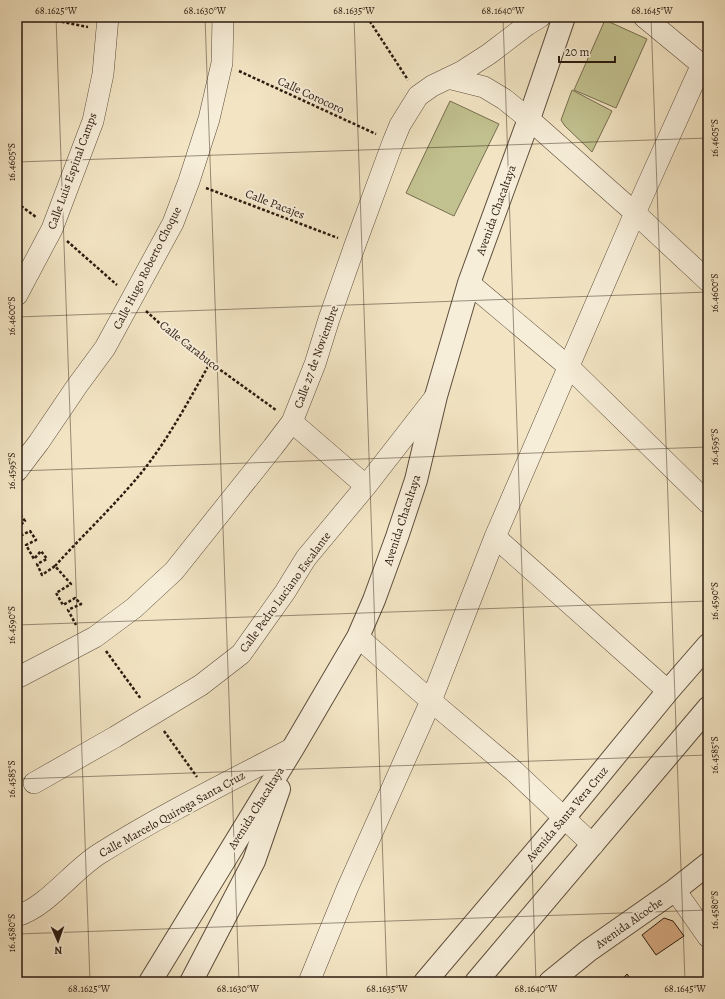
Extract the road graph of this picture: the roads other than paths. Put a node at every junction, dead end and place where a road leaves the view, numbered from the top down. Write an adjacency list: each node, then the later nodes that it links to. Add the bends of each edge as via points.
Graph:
1 (223, 17): 16 (street, Calle Hugo Roberto Choque, via 222,64 209,119 173,222 105,348)
2 (540, 17): 7 (street, Calle 27 de Noviembre, via 489,54)
3 (564, 17): 8 (street, Avenida Chacaltaya)
4 (644, 17): 6 (street)
5 (107, 24): 12 (street, Calle Luis Espinal Camps, via 103,74 93,121 52,229)
6 (705, 67): 9 (street)
7 (448, 78): 8 (street, via 484,87); 15 (street, Calle 27 de Noviembre, via 418,96 400,125 355,245 316,364)
8 (529, 119): 9 (street); 11 (street, Avenida Chacaltaya)
9 (635, 214): 10 (street); 13 (street)
10 (708, 281)
11 (469, 282): 13 (street); 14 (street, Avenida Chacaltaya)
12 (17, 295)
13 (569, 367): 18 (street); 19 (street)
14 (436, 396): 17 (street, Calle Pedro Luciano Escalante); 20 (street, Avenida Chacaltaya, via 416,480)
15 (292, 422): 17 (street); 22 (street, Calle 27 de Noviembre, via 174,571 134,608 95,637)
16 (17, 471)
17 (366, 486): 27 (street, Calle Pedro Luciano Escalante, via 306,558 241,654 201,685)
18 (708, 503)
19 (495, 537): 23 (street); 24 (street)
20 (358, 637): 24 (street); 26 (street, Avenida Chacaltaya)
21 (708, 645): 23 (street, Avenida Santa Vera Cruz)
22 (17, 678)
23 (668, 691): 28 (street, Avenida Santa Vera Cruz)
24 (431, 701): 28 (street, via 514,771); 36 (street, via 347,888)
25 (708, 708): 29 (street)
26 (293, 748): 32 (street, Calle Marcelo Quiroga Santa Cruz, via 153,822 97,855 38,905); 34 (street, Avenida Chacaltaya); 35 (street, via 254,861)
27 (34, 783)
28 (564, 818): 29 (street); 37 (street, Avenida Santa Vera Cruz)
29 (593, 845): 38 (street)
30 (708, 864): 31 (street, Avenida Alcoche)
31 (675, 890): 33 (street); 39 (street, Avenida Alcoche, via 588,951)
32 (17, 916)
33 (708, 937)
34 (150, 982)
35 (191, 982)
36 (309, 982)
37 (425, 982)
38 (476, 982)
39 (550, 982)

